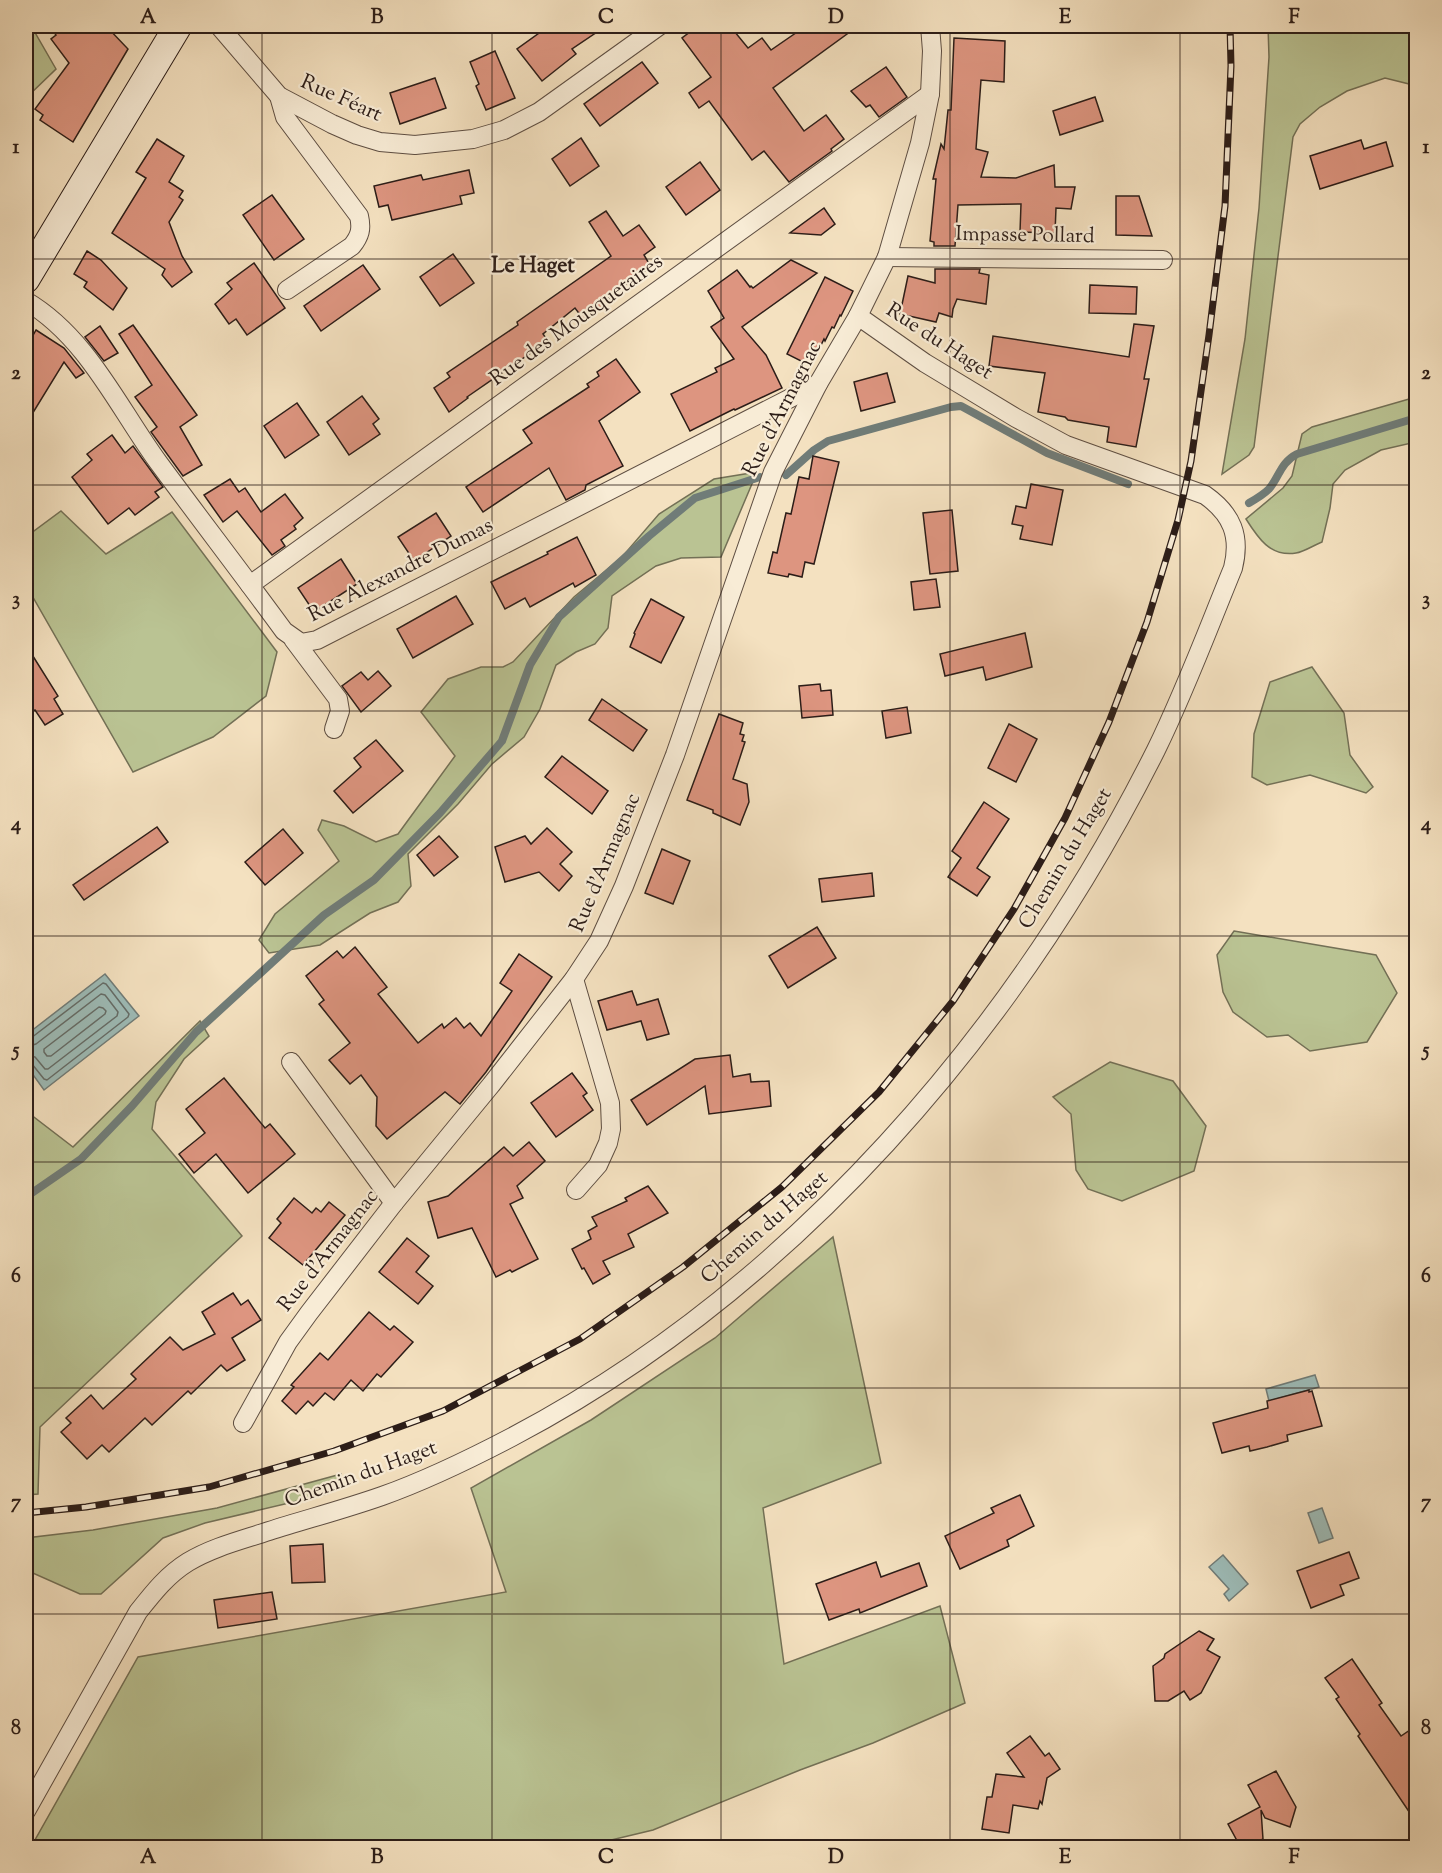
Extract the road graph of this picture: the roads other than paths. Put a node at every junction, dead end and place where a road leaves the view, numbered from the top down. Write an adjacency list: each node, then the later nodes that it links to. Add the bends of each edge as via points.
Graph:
1 (178, 26): 9 (main road)
2 (219, 26): 6 (street, Rue Féart)
3 (659, 26): 6 (street, Rue Féart, via 539,112 504,130 473,139 415,145 380,142 332,124)
4 (930, 26): 5 (street, Rue du Haget)
5 (930, 94): 7 (street, Rue du Haget); 15 (street, Rue des Mousquetaires)
6 (279, 96): 10 (street, via 285,117 359,216 361,225 360,236 352,246)
7 (887, 257): 8 (street, Impasse Pollard); 12 (street, Rue du Haget)
8 (1162, 260)
9 (26, 279)
10 (287, 290)
11 (26, 301): 15 (street, Rue Alexandre Dumas, via 84,352 157,461)
12 (858, 316): 13 (street, Rue d'Armagnac); 14 (street, Rue du Haget, via 925,363 1016,418 1066,445)
13 (818, 384): 16 (street, Rue Alexandre Dumas, via 317,640 301,643); 18 (street, Rue d'Armagnac, via 773,472 675,755 611,919)
14 (1139, 472): 23 (street, Chemin du Haget, via 1205,495 1216,503 1232,525 1237,540 1233,568 1156,749 1096,860 980,1032 909,1119 844,1189 757,1269 603,1385 454,1466 386,1494 216,1548 172,1574 138,1612)
15 (250, 585): 16 (street, Rue Alexandre Dumas)
16 (293, 639): 17 (street, via 338,699 340,711)
17 (334, 729)
18 (574, 979): 20 (street, via 610,1103 611,1129 598,1165); 21 (street, Rue d'Armagnac)
19 (291, 1062): 21 (street)
20 (576, 1190)
21 (394, 1203): 22 (street, Rue d'Armagnac, via 288,1342)
22 (243, 1423)
23 (26, 1810)

